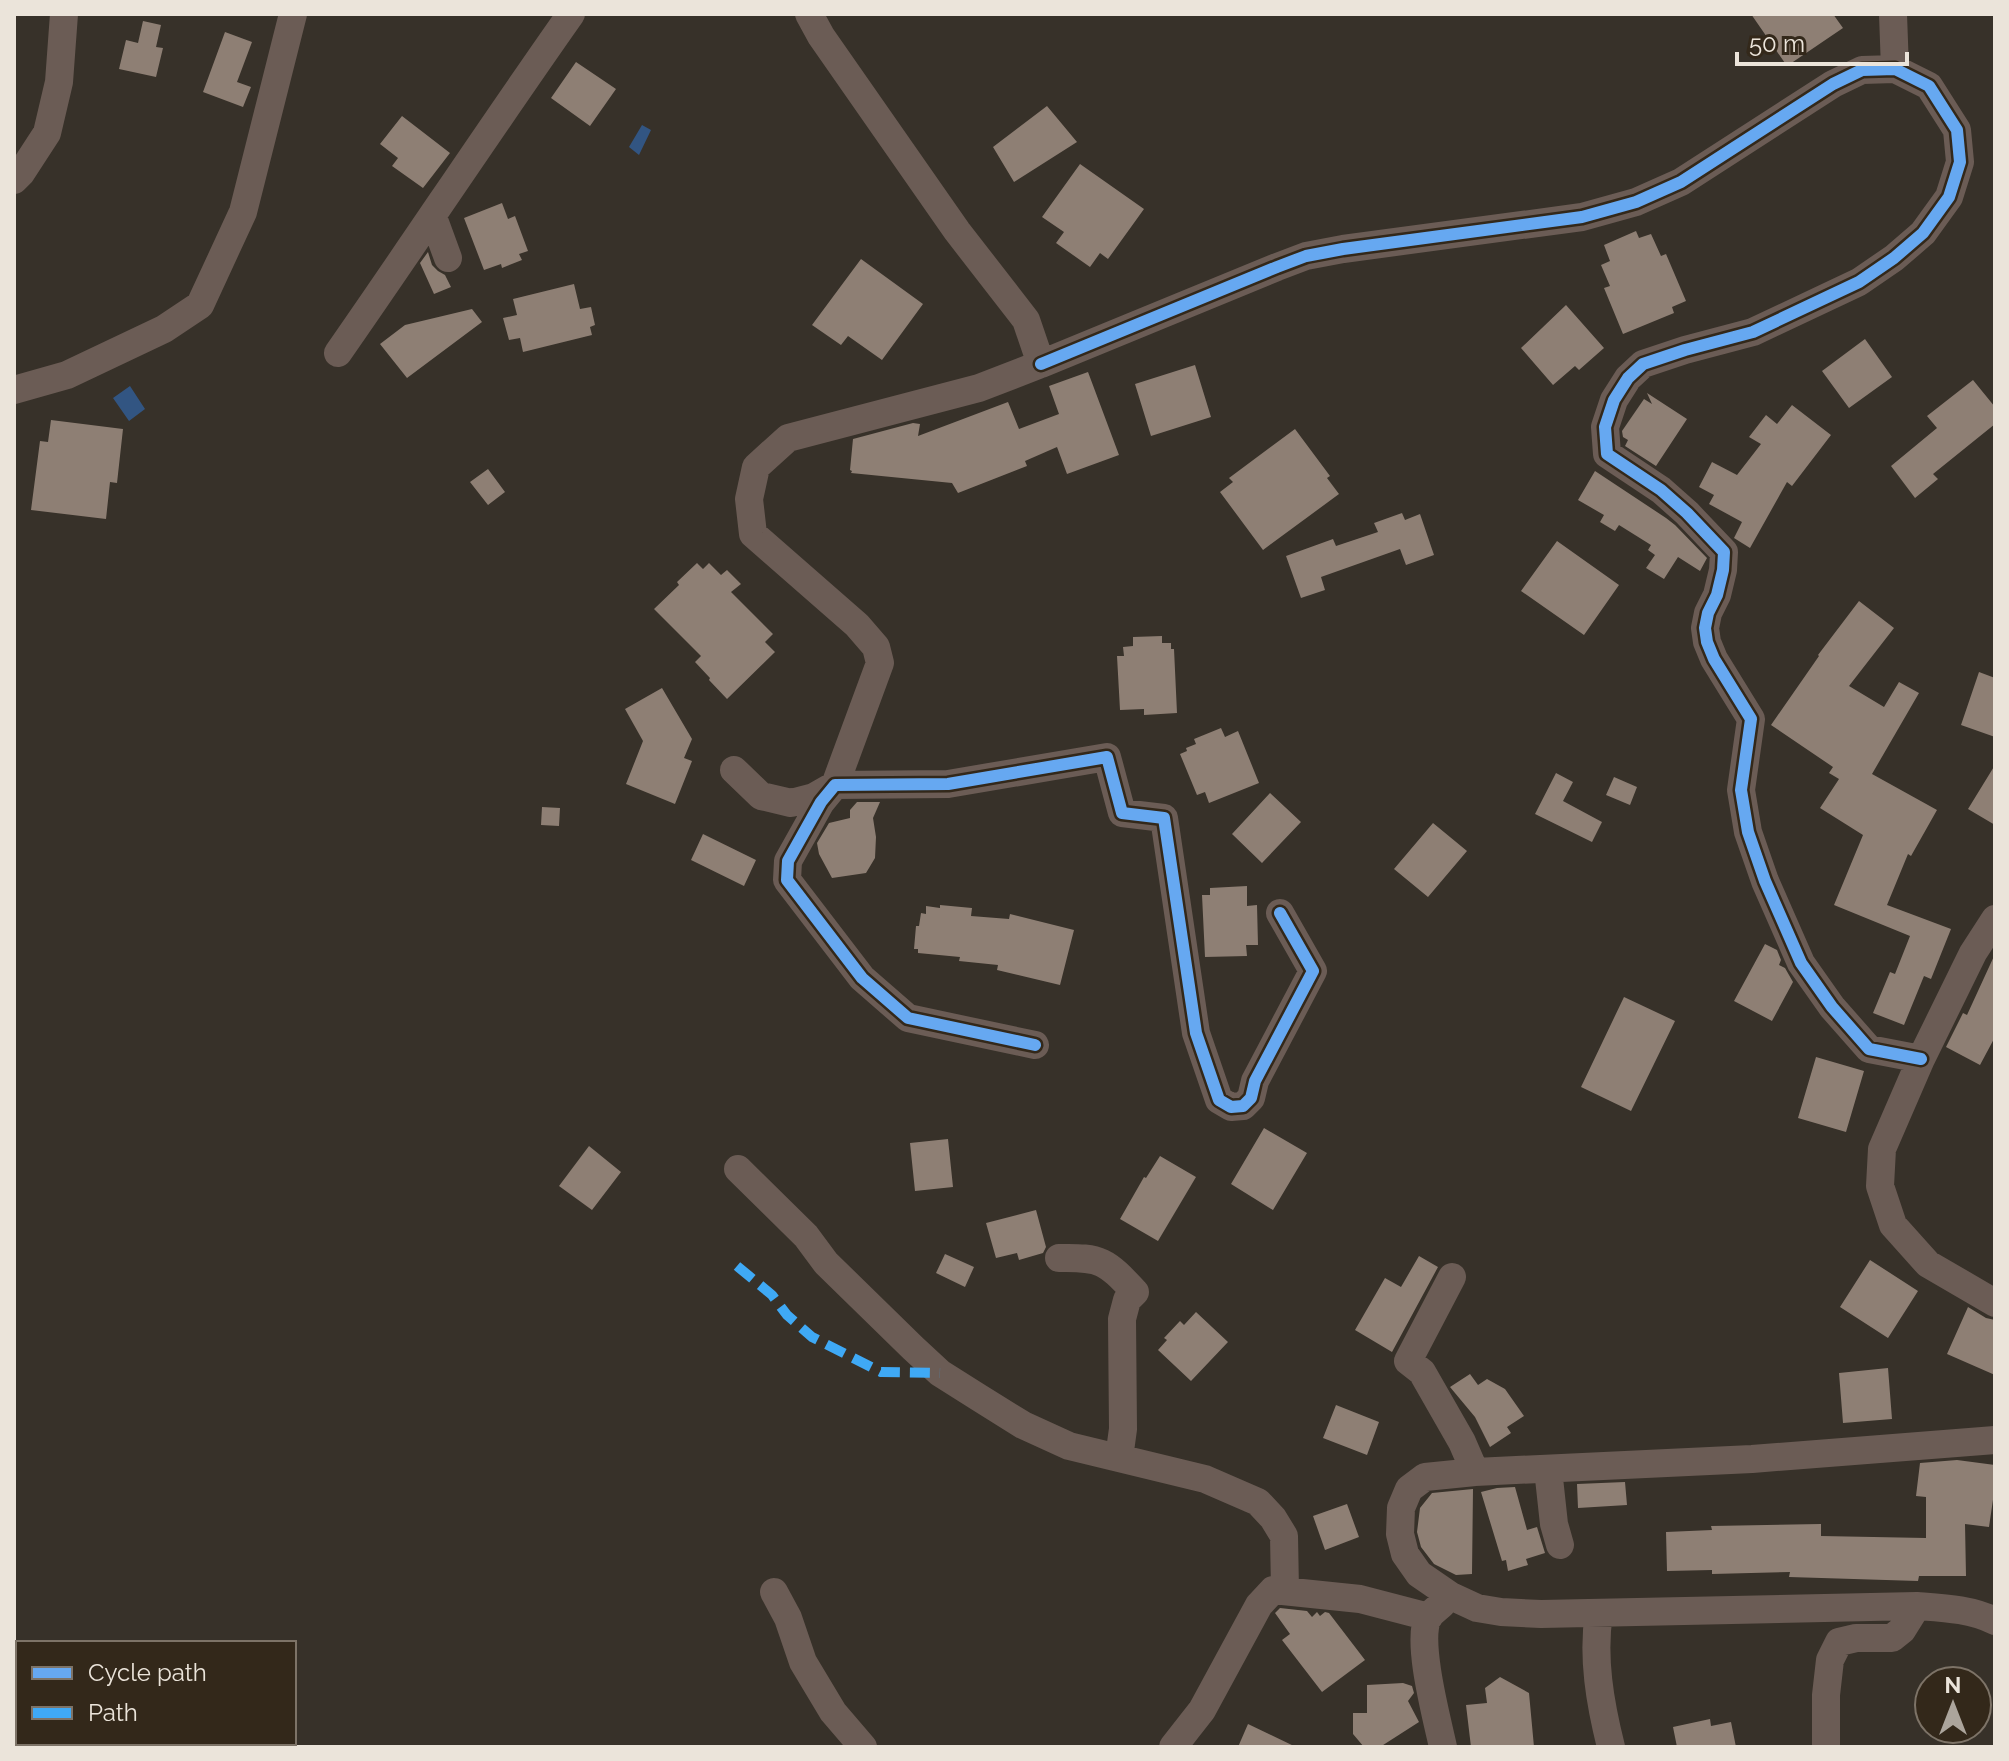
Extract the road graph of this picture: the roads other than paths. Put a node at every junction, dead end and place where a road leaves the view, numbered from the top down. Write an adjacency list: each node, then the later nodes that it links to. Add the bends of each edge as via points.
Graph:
1 (64, 14): 7 (street, via 59,82 47,133)
2 (293, 14): 12 (street, via 243,212 200,305 164,329 67,375)
3 (571, 14): 8 (street)
4 (809, 14): 11 (street, via 957,231 1026,320)
5 (1893, 14): 6 (street)
6 (1895, 69): 11 (street, via 1862,70 1833,84 1681,182 1636,202 1582,217 1306,256); 18 (street, via 1929,86 1957,130 1960,162 1949,197 1923,233 1859,282 1753,332 1643,364 1614,400 1605,427 1607,454 1661,490 1724,552 1705,628 1707,642 1751,719 1741,790 1748,832 1801,963 1869,1049)
7 (14, 180)
8 (433, 217): 9 (street); 10 (street)
9 (448, 258)
10 (338, 353)
11 (1041, 364): 14 (street, via 979,388 788,438 756,467 749,499 753,534 857,625 876,647 880,663)
12 (14, 390)
13 (734, 770): 14 (street, via 761,796 791,803)
14 (835, 785): 15 (street, via 948,784 1107,757 1122,813 1164,818 1196,1033 1219,1100 1231,1107 1243,1106 1251,1098 1313,971); 17 (street, via 788,861 787,880 862,978 908,1018)
15 (1280, 913)
16 (1995, 919): 18 (street)
17 (1035, 1045)
18 (1921, 1059): 22 (street, via 1882,1149 1880,1186 1893,1225 1928,1264)
19 (738, 1169): 24 (street, via 940,1373 1023,1425 1069,1446)
20 (1059, 1258): 24 (street, via 1104,1263 1135,1292 1122,1319)
21 (1452, 1277): 26 (street, via 1408,1361 1422,1372)
22 (1995, 1303)
23 (1995, 1440): 25 (street)
24 (1119, 1458): 28 (street, via 1205,1479 1258,1502 1284,1536)
25 (1548, 1469): 26 (street); 27 (street)
26 (1475, 1472): 30 (street, via 1425,1477 1409,1489 1401,1508 1405,1554 1419,1574)
27 (1560, 1545)
28 (1285, 1590): 33 (street, via 1360,1599); 36 (street, via 1273,1590 1259,1605 1202,1710)
29 (774, 1592): 35 (street, via 803,1662 833,1712)
30 (1451, 1596): 32 (street, via 1501,1612); 33 (street)
31 (1917, 1606): 32 (street); 34 (street, via 1957,1609); 39 (street, via 1892,1638 1839,1642 1830,1660)
32 (1599, 1613): 38 (street, via 1599,1684)
33 (1429, 1617): 37 (street, via 1426,1660)
34 (1995, 1621)
35 (863, 1747)
36 (1173, 1747)
37 (1443, 1747)
38 (1611, 1747)
39 (1826, 1747)

